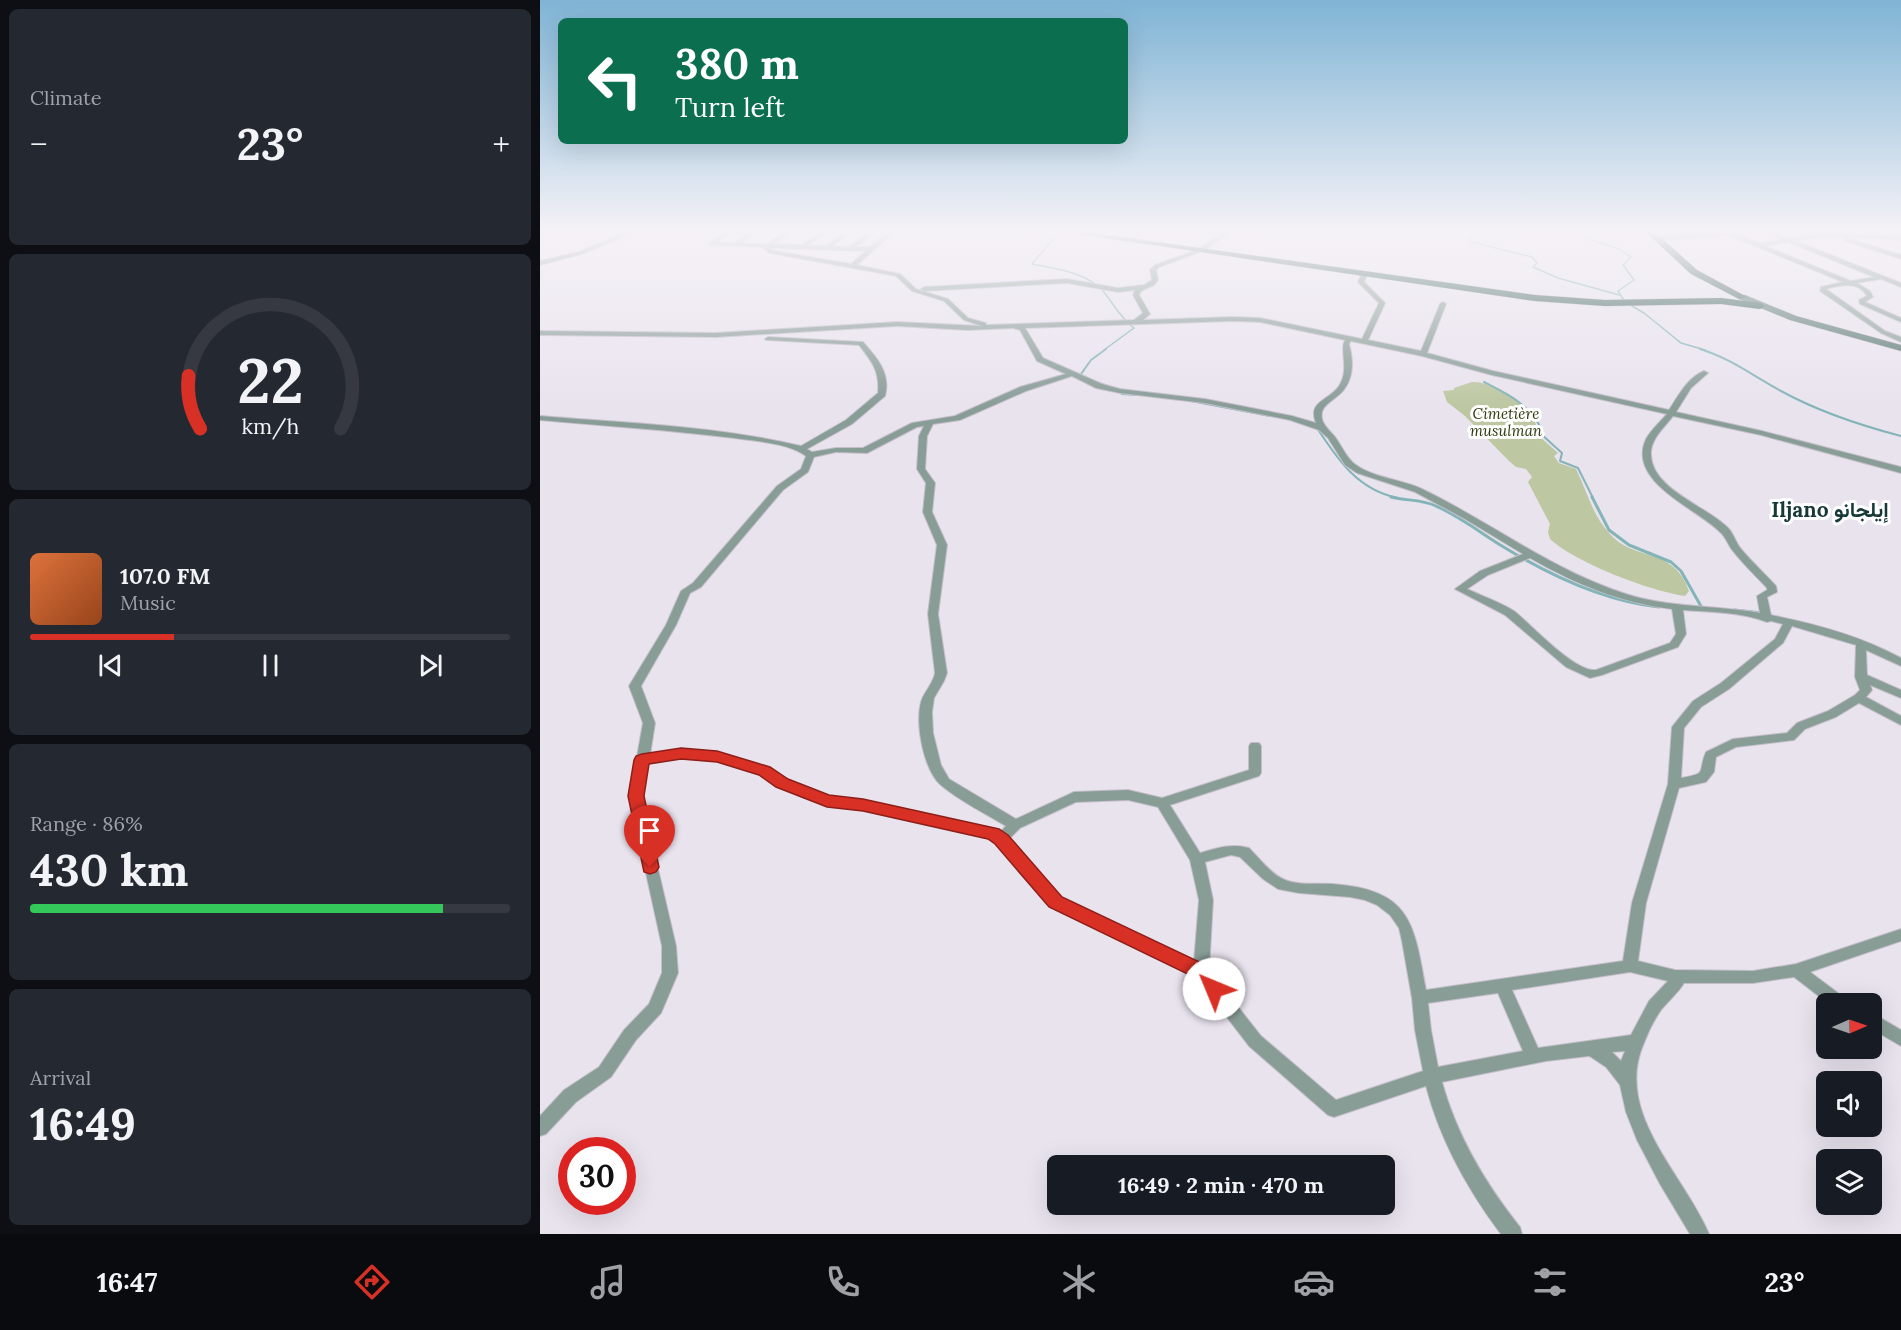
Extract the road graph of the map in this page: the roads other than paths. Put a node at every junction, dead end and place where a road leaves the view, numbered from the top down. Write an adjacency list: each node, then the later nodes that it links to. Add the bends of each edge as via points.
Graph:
1 (916, 291): 14 (street, via 946,300 966,319)
2 (1138, 291): 13 (street, via 1136,295 1147,314)
3 (1367, 291): 19 (street, via 1382,303)
4 (1480, 291): 8 (main road, via 1617,302 1709,301)
5 (1721, 291): 8 (main road)
6 (1822, 291): 18 (street)
7 (1864, 291): 12 (street, via 1870,297 1862,303)
8 (1730, 297): 9 (main road); 11 (main road)
9 (1742, 297): 11 (main road)
10 (1443, 304): 21 (street)
11 (1760, 306): 20 (main road)
12 (1901, 320)
13 (1134, 322): 14 (street); 17 (street, via 1251,319)
14 (1007, 326): 16 (street, via 946,328 897,324); 23 (street, via 1022,328 1040,359)
15 (540, 333): 16 (street)
16 (741, 334): 28 (street, via 767,339 861,343 879,364 884,378 882,394 864,412)
17 (1349, 339): 19 (street); 27 (street, via 1346,344 1350,357 1342,386 1317,411)
18 (1901, 340)
19 (1363, 342): 21 (street)
20 (1901, 348)
21 (1423, 354): 24 (street)
22 (1704, 373): 24 (street, via 1691,380)
23 (1072, 374): 26 (street, via 1023,389 957,418); 27 (street, via 1120,391 1205,401)
24 (1672, 412): 29 (street); 32 (street, via 1650,440 1647,452 1652,471 1665,487 1724,530 1739,553 1772,588 1772,592 1762,596)
25 (540, 418): 28 (street, via 689,430 765,440)
26 (930, 422): 28 (street, via 915,425 864,451); 44 (street, via 923,436 921,464 931,487 927,510 940,535 942,550 933,614 941,675 927,702 928,737 945,782)
27 (1322, 428): 30 (street, via 1352,467 1417,489)
28 (806, 452): 41 (street, via 805,470 780,488 697,585 686,591 635,686 649,723)
29 (1901, 470)
30 (1531, 554): 31 (street, via 1624,597); 31 (street, via 1484,573 1460,589 1509,613 1582,672 1598,673 1674,645 1681,634)
31 (1677, 606): 32 (street)
32 (1767, 619): 33 (street)
33 (1788, 624): 34 (street); 42 (street, via 1779,641 1697,704 1678,728)
34 (1861, 644): 35 (street); 36 (street)
35 (1901, 663)
36 (1861, 677): 37 (street); 38 (street, via 1866,690)
37 (1901, 694)
38 (1859, 698): 39 (street); 42 (street, via 1801,726 1790,736 1733,743 1710,755 1708,772 1702,779)
39 (1901, 721)
40 (1256, 746): 43 (street, via 1255,773)
41 (642, 760): 45 (street, via 681,754 717,757 765,771 782,783 827,801 982,830); 62 (street, via 637,806 669,946 670,973 655,1008 630,1035 605,1072 570,1096)
42 (1674, 784): 48 (street, via 1639,903)
43 (1162, 803): 44 (street, via 1128,795 1084,795); 46 (street)
44 (1015, 825): 45 (street)
45 (1001, 839): 50 (street, via 1055,902)
46 (1197, 859): 50 (street, via 1206,900); 54 (street, via 1237,849 1282,885 1340,890 1380,900 1394,910 1405,926)
47 (1901, 935): 49 (street)
48 (1630, 966): 49 (street, via 1675,976 1754,977); 52 (street)
49 (1796, 970): 53 (street)
50 (1201, 972): 60 (street, via 1255,1041 1334,1109)
51 (1678, 980): 57 (street, via 1655,1006)
52 (1503, 987): 54 (street); 59 (street)
53 (1826, 993)
54 (1420, 998): 60 (street, via 1421,1028)
55 (1882, 1027): 56 (street)
56 (1901, 1039)
57 (1636, 1042): 58 (street); 61 (street, via 1626,1072)
58 (1588, 1048): 59 (street); 61 (street, via 1602,1053 1617,1066)
59 (1533, 1056): 60 (street)
60 (1432, 1076): 63 (street, via 1457,1147 1479,1188)
61 (1627, 1082): 64 (street, via 1642,1132)
62 (540, 1128)
63 (1513, 1234)
64 (1700, 1234)

